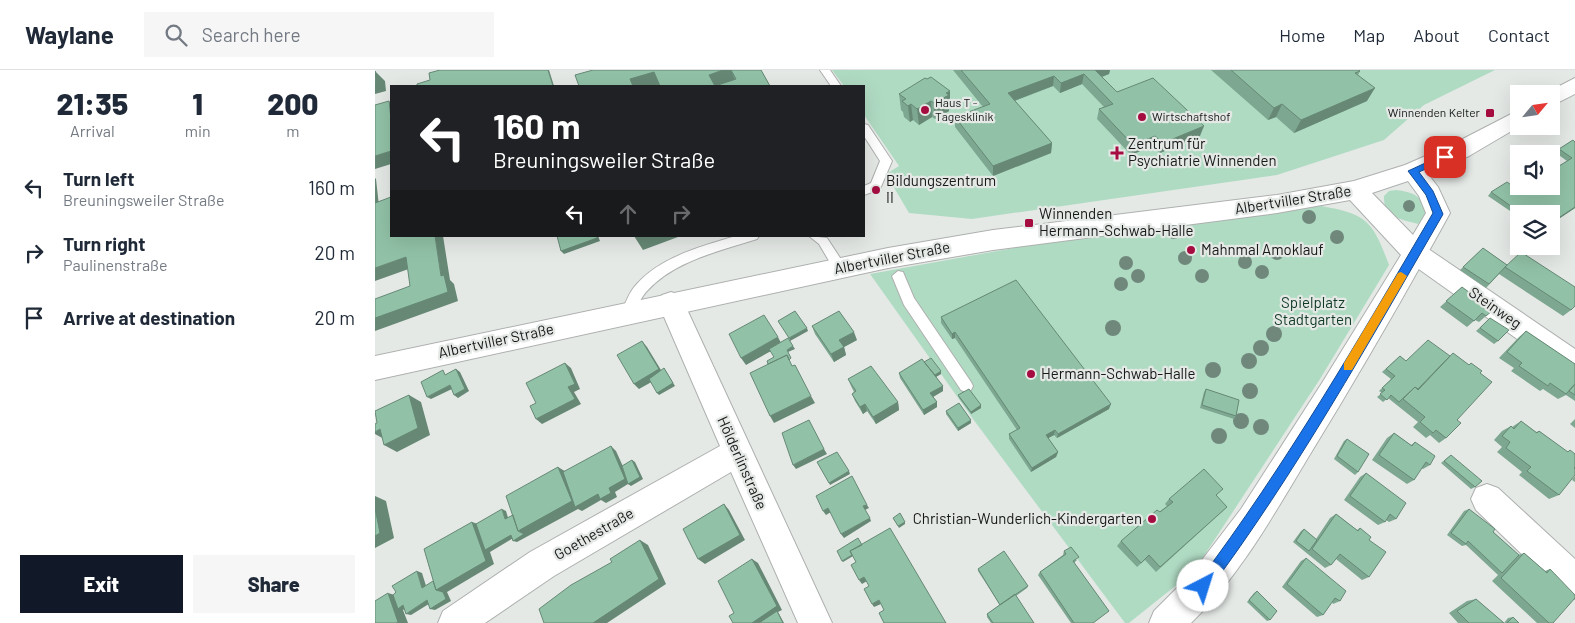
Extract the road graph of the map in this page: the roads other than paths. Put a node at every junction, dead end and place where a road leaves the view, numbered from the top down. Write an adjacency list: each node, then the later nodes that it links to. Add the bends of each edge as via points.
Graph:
1 (825, 70): 3 (lane)
2 (1575, 84): 4 (street)
3 (835, 85)
4 (1560, 93)
5 (1510, 122): 7 (street, Albertviller Straße, via 1461,150)
6 (865, 130): 9 (lane, via 885,161 876,186)
7 (1413, 171): 8 (street, Albertviller Straße); 12 (street, via 1430,193 1438,214)
8 (1355, 190): 12 (street, Steinweg); 13 (street, Albertviller Straße, via 1267,205 975,243)
9 (865, 191)
10 (750, 237): 16 (lane, via 684,260 656,275 639,289)
11 (817, 237): 13 (lane, via 823,241)
12 (1415, 253): 17 (street, Steinweg); 23 (street, via 1240,540 1212,577)
13 (840, 267): 15 (street, Albertviller Straße)
14 (898, 276): 19 (lane, via 909,301)
15 (671, 303): 16 (street, Albertviller Straße); 20 (street, Hölderlinstraße)
16 (628, 312): 18 (street, Albertviller Straße)
17 (1575, 364)
18 (375, 368)
19 (967, 386)
20 (737, 452): 24 (street, Goethestraße, via 542,564); 25 (street, Hölderlinstraße)
21 (1487, 499): 22 (street)
22 (1575, 582)
23 (1168, 622)
24 (455, 623)
25 (815, 623)

